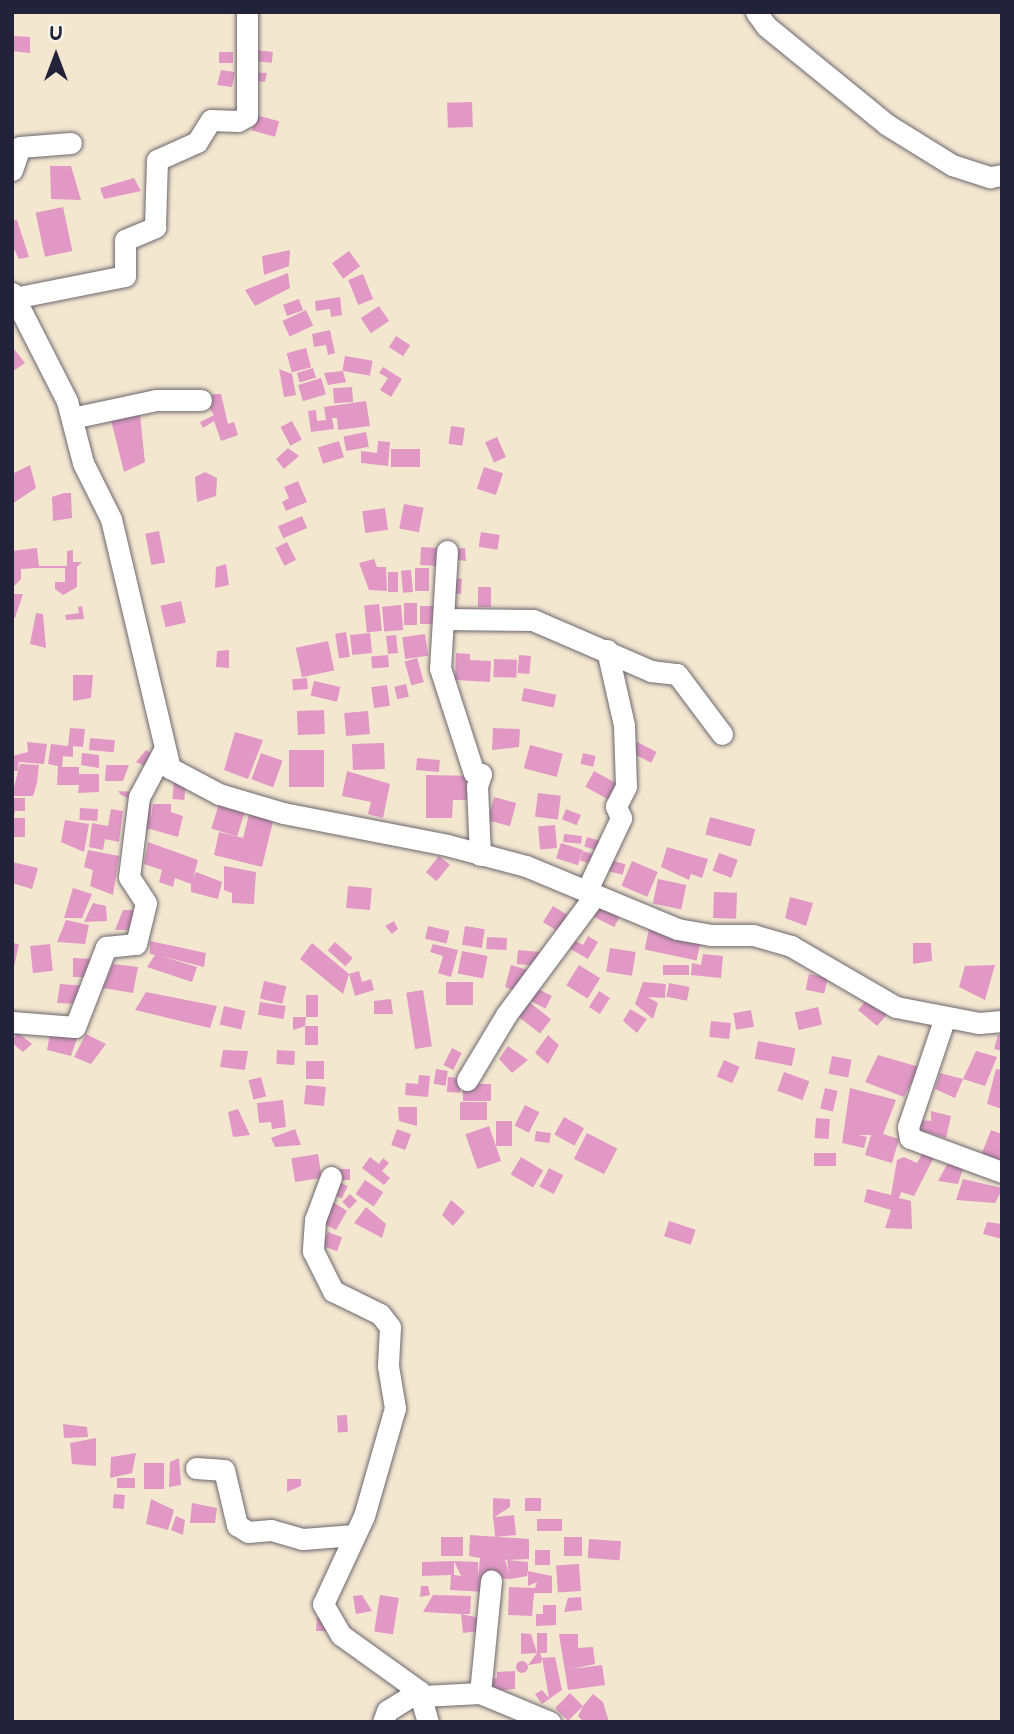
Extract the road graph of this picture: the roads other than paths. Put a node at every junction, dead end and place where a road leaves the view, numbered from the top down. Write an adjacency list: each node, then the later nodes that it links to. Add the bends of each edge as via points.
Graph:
1 (247, 12): 6 (street, via 247,116 242,121 211,120 197,142 157,160 155,228 125,240 125,275)
2 (756, 12): 5 (street, via 766,26 886,124 952,165 989,177)
3 (71, 143): 4 (street, via 20,147)
4 (12, 170)
5 (1002, 175)
6 (13, 296): 8 (street)
7 (201, 400): 8 (street, via 156,400)
8 (72, 418): 13 (street, via 83,464 107,505 120,549)
9 (447, 551): 10 (street)
10 (443, 619): 11 (street, via 527,618); 14 (street, via 441,676 474,773 481,774 477,786)
11 (607, 650): 12 (street, via 651,671 680,676); 15 (street, via 624,728 626,786 616,806 621,818)
12 (722, 734)
13 (164, 750): 14 (street, via 170,768 219,794); 18 (street, via 139,796 129,877 146,903 136,944 106,947 75,1027)
14 (480, 855): 15 (street, via 526,866)
15 (591, 893): 16 (street, via 677,929 710,936 753,936 791,946 896,1007); 19 (street)
16 (945, 1017): 17 (street, via 979,1023); 20 (street, via 908,1127 910,1138)
17 (1002, 1021)
18 (12, 1022)
19 (467, 1080)
20 (1002, 1172)
21 (331, 1177): 23 (street, via 313,1229 316,1258 333,1291 380,1314 392,1332 388,1366 395,1408)
22 (196, 1468): 23 (street, via 225,1469 237,1525 248,1532 271,1530 297,1539)
23 (354, 1535): 25 (street, via 325,1596 324,1608 341,1635)
24 (491, 1580): 26 (street)
25 (421, 1693): 26 (street); 27 (street, via 387,1711); 28 (street)
26 (480, 1693): 29 (street)
27 (383, 1722)
28 (428, 1722)
29 (550, 1722)

